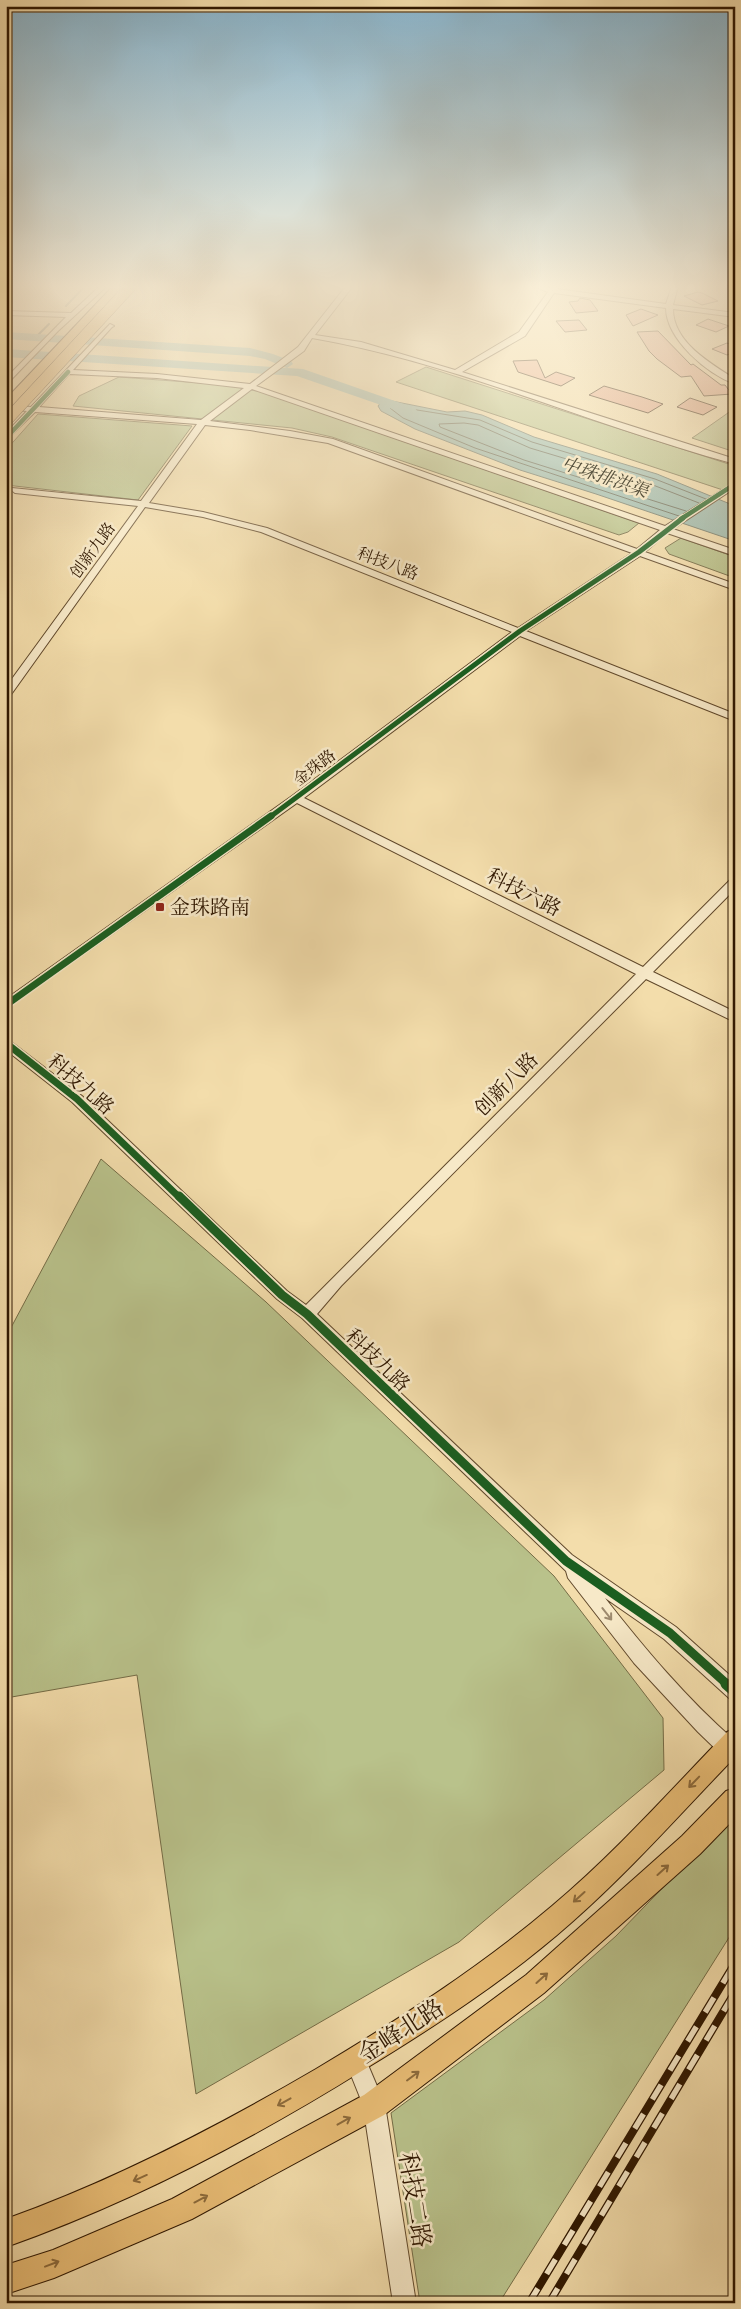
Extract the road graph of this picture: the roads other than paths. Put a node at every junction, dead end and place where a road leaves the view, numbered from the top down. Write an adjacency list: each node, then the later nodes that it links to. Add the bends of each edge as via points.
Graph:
1 (18, 394): 8 (highway)
2 (31, 394): 10 (highway, bridge)
3 (48, 394): 9 (street)
4 (239, 394): 11 (street, 创新九路)
5 (271, 394): 18 (street)
6 (530, 394): 14 (street)
7 (535, 394): 13 (street)
8 (6, 406): 9 (street)
9 (32, 410): 11 (street); 12 (street)
10 (6, 421)
11 (202, 423): 17 (street, 创新九路); 19 (street, via 330,441)
12 (6, 438)
13 (735, 456)
14 (735, 462)
15 (735, 484): 18 (street, 金珠路)
16 (15, 490): 17 (street, 科技八路)
17 (143, 504): 22 (street, 科技八路, via 201,513 264,530); 23 (street, 创新九路)
18 (665, 530): 19 (street, 金珠路); 20 (street)
19 (639, 552): 21 (street); 22 (street, 金珠路)
20 (735, 553)
21 (735, 587)
22 (520, 631): 24 (street, 科技八路); 25 (street, 金珠路)
23 (6, 694)
24 (735, 718)
25 (296, 798): 27 (street, 科技六路); 28 (street, 金珠路)
26 (735, 882): 27 (street, 创新八路)
27 (644, 974): 29 (street, 科技六路); 31 (street, 创新八路)
28 (6, 1005)
29 (735, 1018)
30 (6, 1043): 31 (street, 科技九路, via 77,1099 282,1295)
31 (307, 1314): 32 (street, 科技九路)
32 (566, 1561): 33 (street, 科技九路, via 670,1634); 34 (street, 科技九路, one-way to 34, via 640,1658 704,1726)
33 (735, 1692)
34 (732, 1747): 36 (main road, 金峰北路, one-way to 36, via 616,1864 535,1936)
35 (735, 1800): 37 (main road, 金峰北路, one-way to 35, via 535,1984 691,1845)
36 (356, 2060): 37 (street, 科技二路); 38 (main road, 金峰北路, one-way to 38, via 219,2139 148,2175)
37 (374, 2105): 39 (main road, 金峰北路, one-way to 37, via 54,2264 182,2209); 40 (street, 科技二路)
38 (6, 2233)
39 (6, 2280)
40 (405, 2303)

